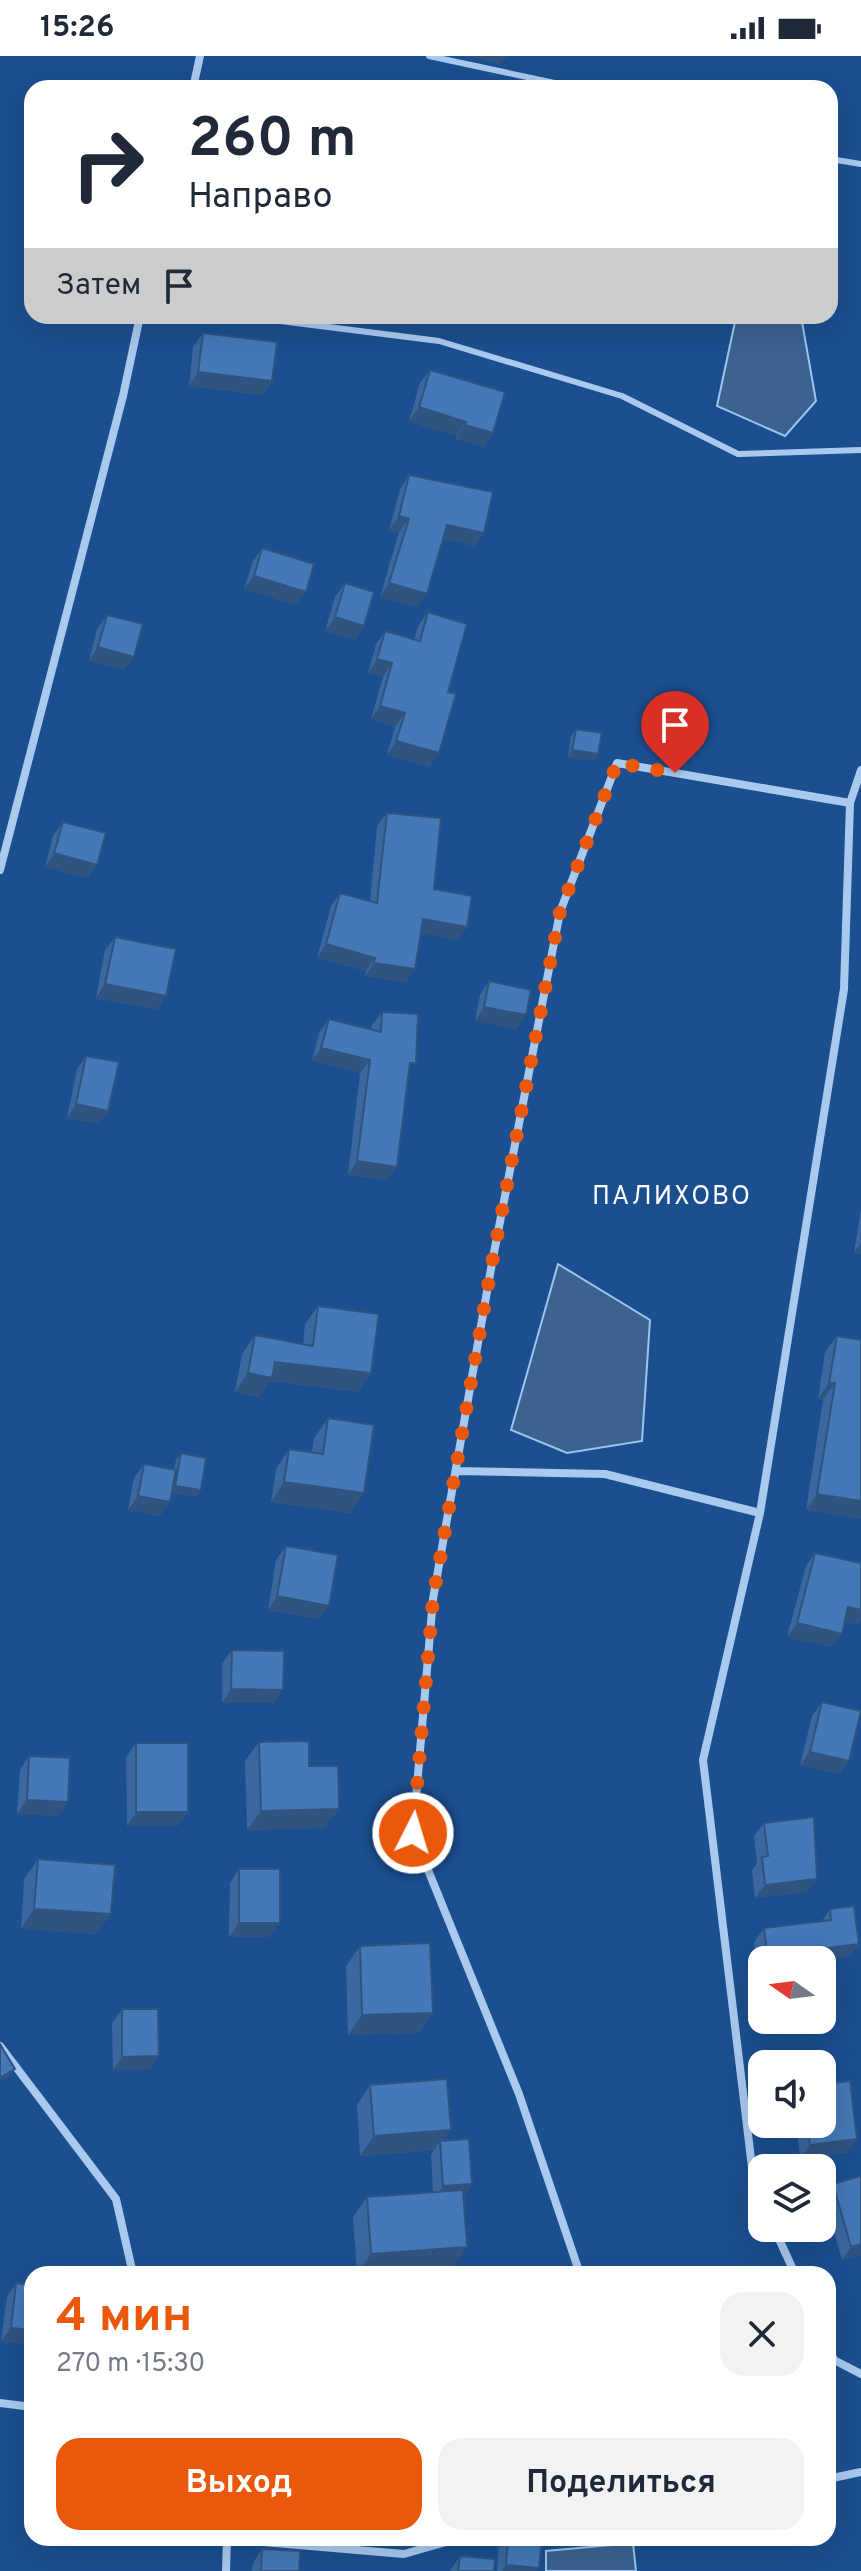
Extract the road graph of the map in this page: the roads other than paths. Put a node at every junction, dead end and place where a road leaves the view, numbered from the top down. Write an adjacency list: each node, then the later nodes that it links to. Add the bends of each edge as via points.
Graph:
1 (200, 56): 3 (street)
2 (429, 56): 4 (lane)
3 (195, 80)
4 (541, 80)
5 (838, 160): 6 (lane)
6 (861, 164)
7 (138, 324): 12 (street)
8 (304, 324): 9 (lane, via 439,341 622,396 738,454)
9 (861, 450)
10 (861, 770): 11 (street)
11 (850, 803): 13 (street, via 617,763 560,912); 14 (street, via 844,989)
12 (0, 870)
13 (456, 1471): 14 (street, via 605,1474); 19 (street, via 433,1599 413,1833 519,2094)
14 (760, 1513): 16 (street, via 703,1760)
15 (0, 2046): 18 (street, via 116,2199)
16 (750, 2154)
17 (780, 2242): 20 (street)
18 (131, 2266)
19 (577, 2266)
20 (791, 2266)
21 (836, 2361): 22 (street)
22 (861, 2374)
23 (0, 2403): 24 (street)
24 (24, 2406)
25 (861, 2472): 26 (street)
26 (836, 2477)
27 (228, 2546): 30 (street)
28 (316, 2546): 29 (street, via 404,2554)
29 (432, 2546)
30 (226, 2571)

